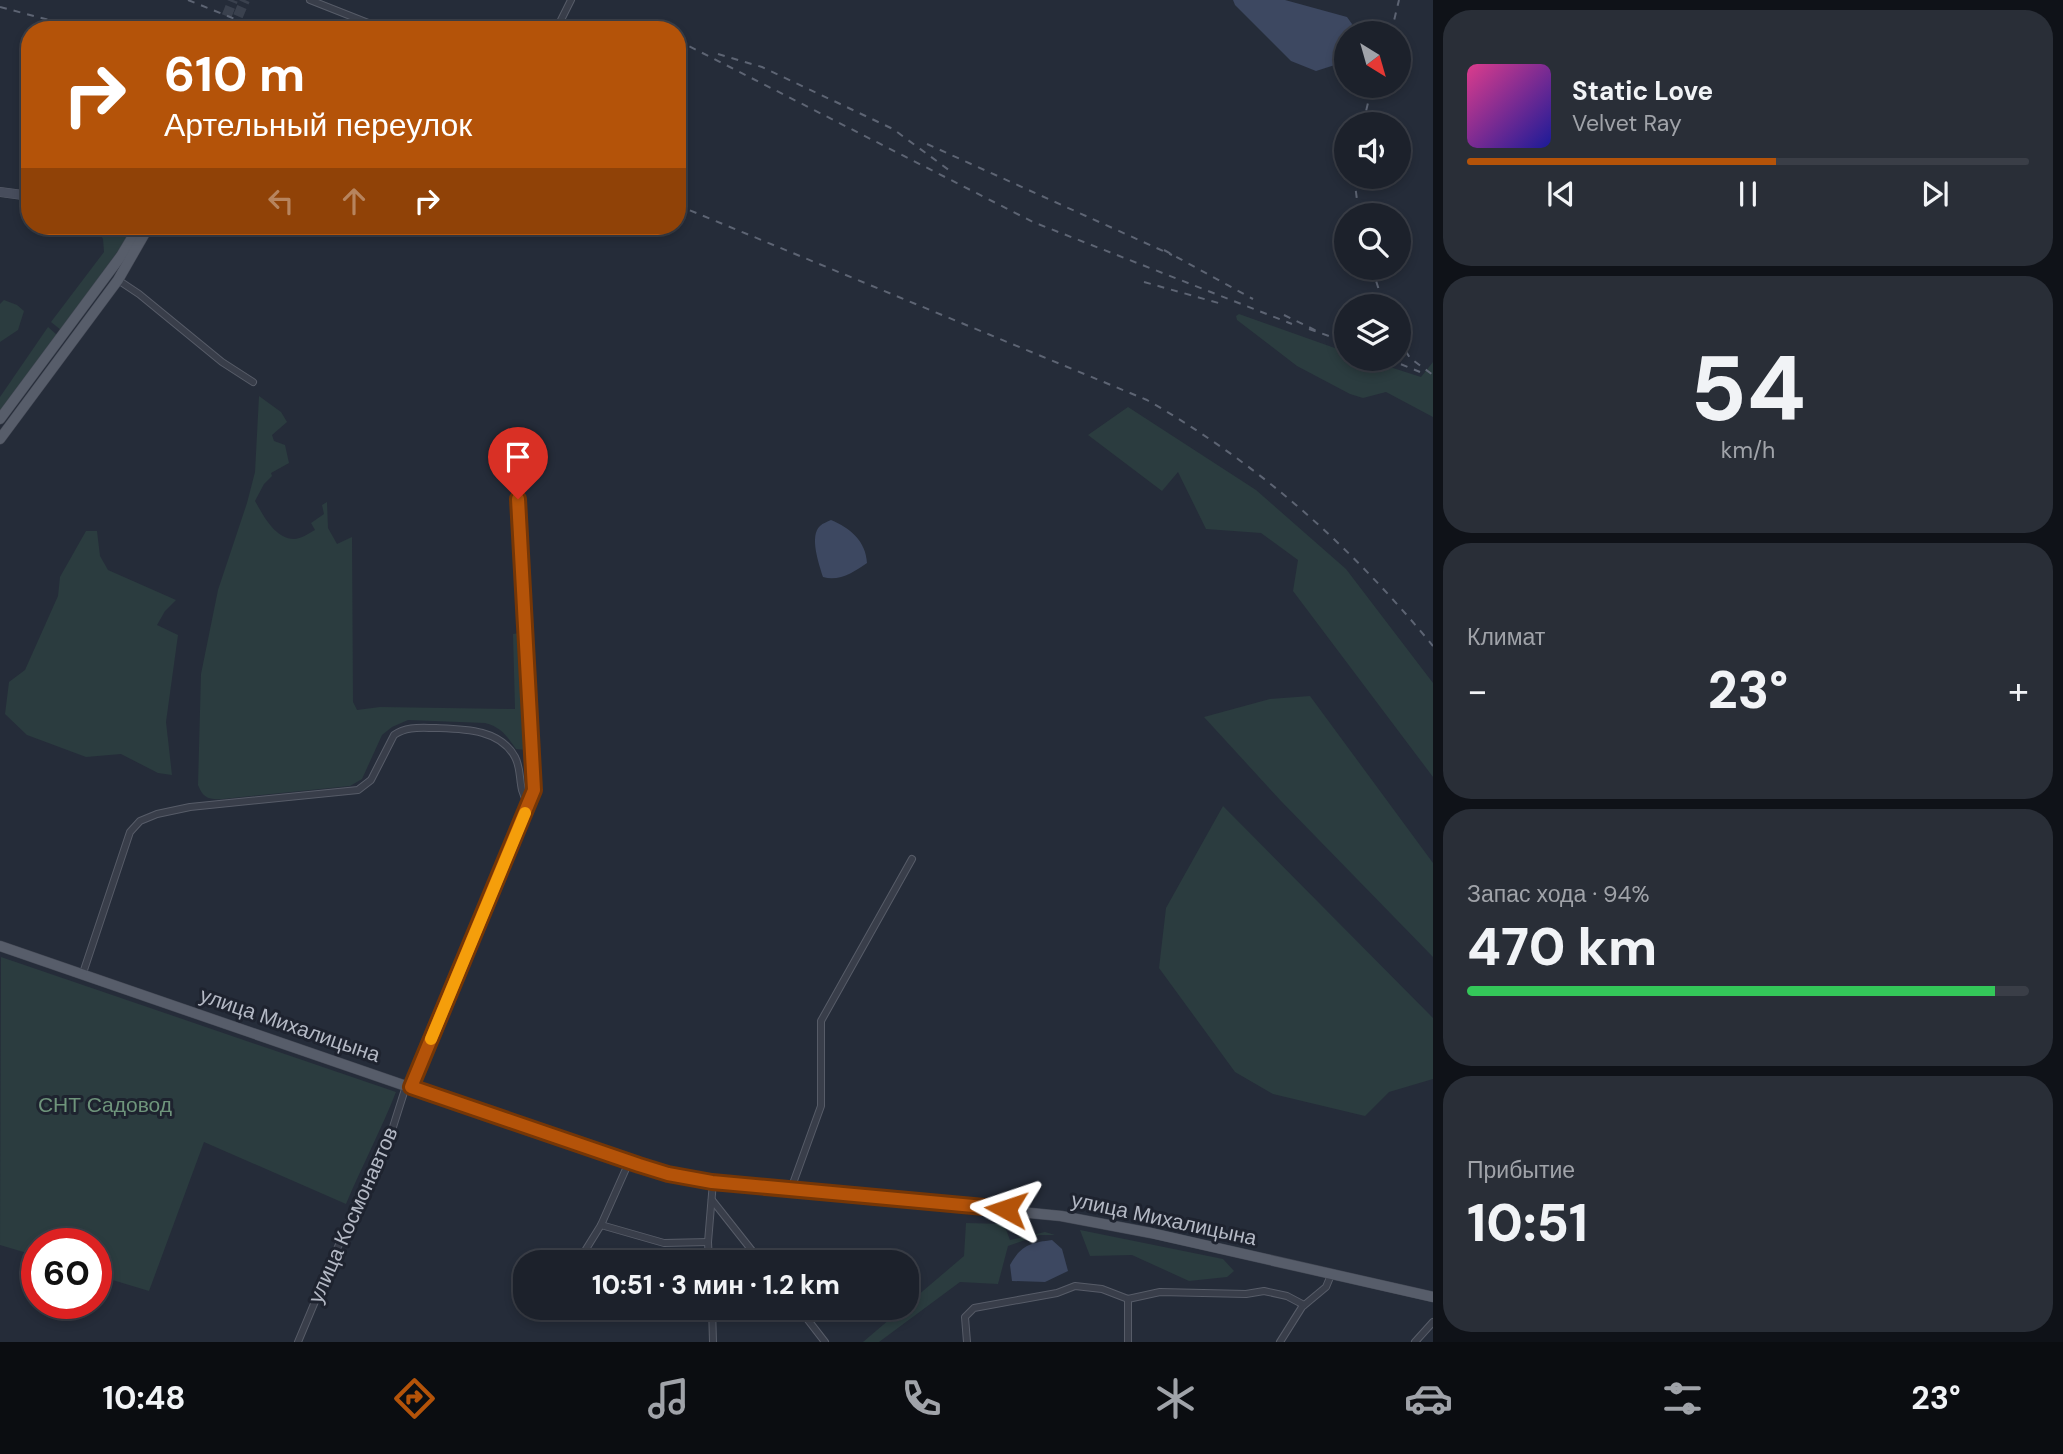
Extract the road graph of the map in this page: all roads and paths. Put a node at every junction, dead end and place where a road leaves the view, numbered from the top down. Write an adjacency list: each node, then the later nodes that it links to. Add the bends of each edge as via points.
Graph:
1 (310, 0): 3 (street)
2 (571, 0): 4 (street)
3 (363, 21)
4 (560, 21)
5 (0, 192): 6 (main road)
6 (21, 195)
7 (130, 235): 11 (main road)
8 (144, 235): 9 (main road)
9 (118, 281): 10 (street); 12 (main road)
10 (253, 382)
11 (0, 419)
12 (0, 439)
13 (518, 499): 14 (street, улица Космонавтов, via 534,790)
14 (528, 803): 17 (street, via 514,755 502,742 469,729 406,729 394,735 375,774 358,790 157,814 140,821 130,832); 18 (street, улица Космонавтов)
15 (912, 859): 21 (street, via 821,1021 821,1107)
16 (0, 946): 17 (main road, улица Михалицына)
17 (83, 973): 18 (main road, улица Михалицына)
18 (408, 1087): 19 (main road, улица Михалицына); 35 (street, улица Космонавтов)
19 (629, 1162): 20 (main road, улица Михалицына); 23 (street)
20 (712, 1182): 21 (main road, улица Михалицына); 22 (street)
21 (791, 1189): 28 (main road, улица Михалицына, via 1061,1216)
22 (712, 1200): 24 (street); 27 (street)
23 (601, 1226): 24 (street, via 664,1243); 25 (street)
24 (708, 1242): 26 (street)
25 (586, 1250)
26 (708, 1250)
27 (752, 1250)
28 (1331, 1275): 29 (main road, улица Михалицына); 31 (street, via 1326,1287)
29 (1433, 1297)
30 (1128, 1298): 31 (street, via 1160,1292 1264,1291); 38 (street, via 1075,1286 974,1308 965,1317); 39 (street)
31 (1304, 1305): 40 (street)
32 (712, 1320): 36 (street)
33 (808, 1320): 37 (street)
34 (1433, 1322): 41 (street)
35 (298, 1342)
36 (713, 1342)
37 (825, 1342)
38 (967, 1342)
39 (1128, 1342)
40 (1280, 1342)
41 (1415, 1342)

